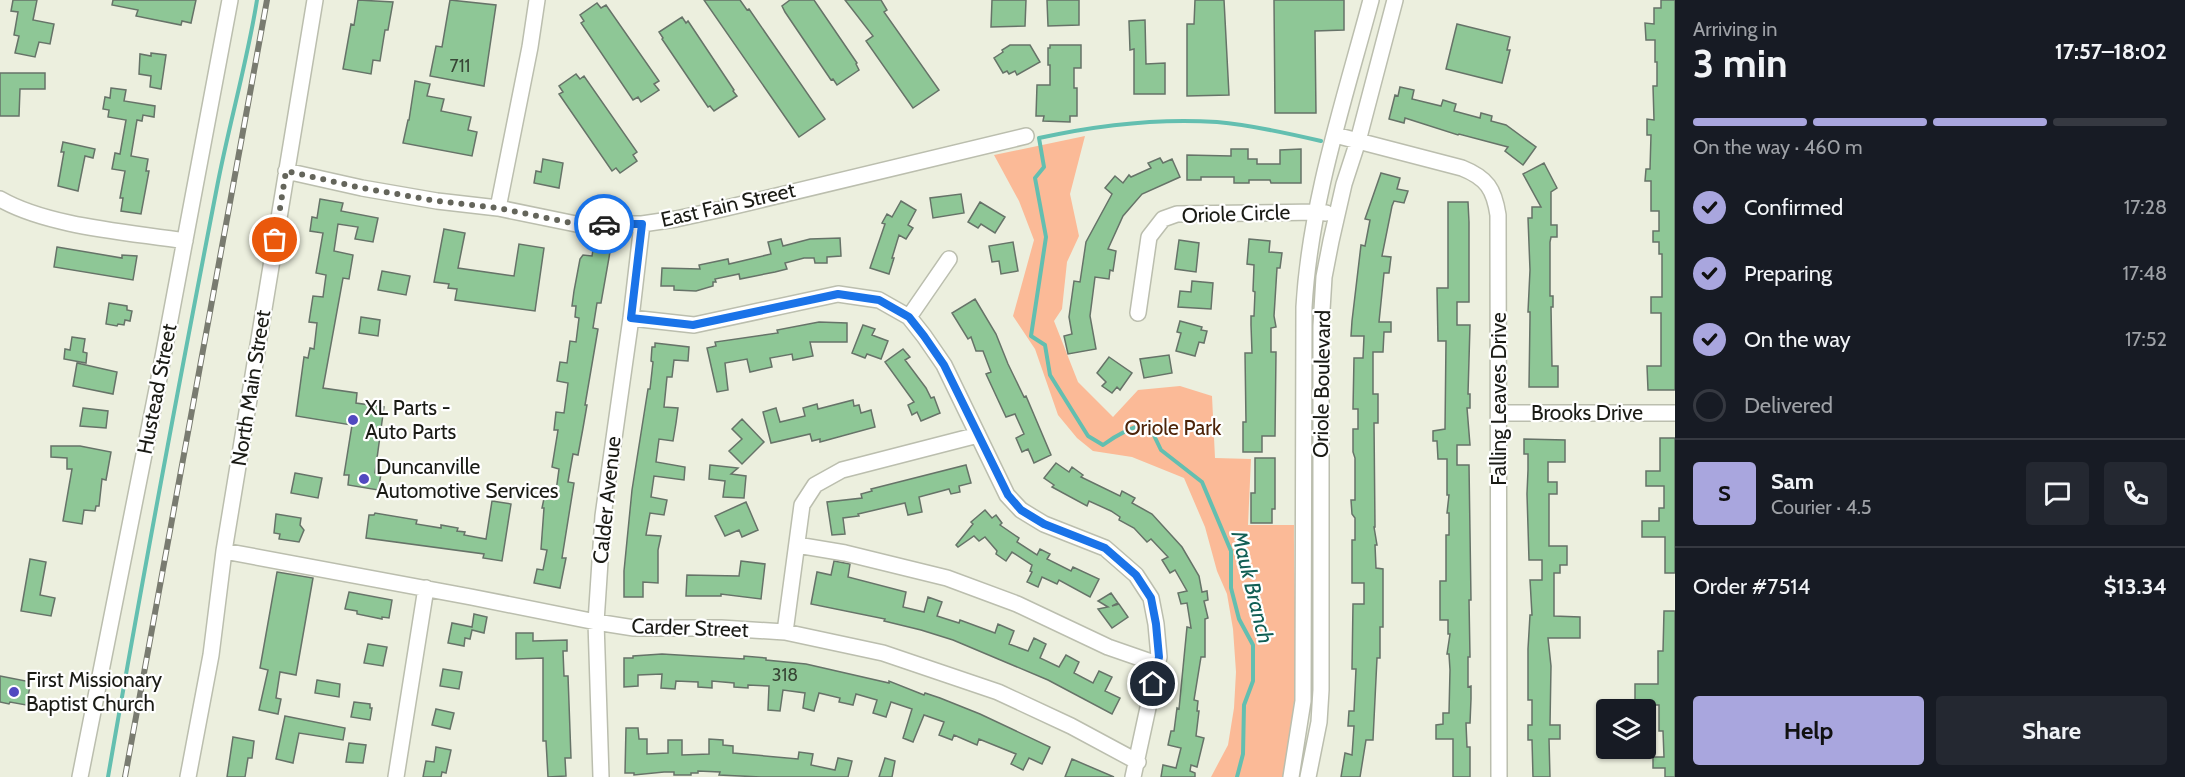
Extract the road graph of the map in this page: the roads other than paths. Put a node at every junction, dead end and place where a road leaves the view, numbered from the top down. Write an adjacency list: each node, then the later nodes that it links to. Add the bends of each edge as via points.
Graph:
1 (230, 0): 15 (street, Hustead Street)
2 (315, 0): 9 (street, North Main Street)
3 (537, 0): 11 (street)
4 (1371, 0): 6 (street, Oriole Boulevard)
5 (1395, 0): 8 (street, Oriole Boulevard)
6 (1335, 135): 8 (street, Falling Leaves Drive); 12 (street, Oriole Boulevard)
7 (1026, 136): 14 (street, East Fain Street, via 722,209)
8 (1358, 141): 13 (street, Oriole Boulevard); 20 (street, Falling Leaves Drive, via 1478,174 1495,197)
9 (286, 171): 11 (street, East Fain Street, via 362,188); 24 (street, North Main Street)
10 (0, 199): 15 (street, via 48,218)
11 (498, 208): 14 (street, East Fain Street, via 576,224)
12 (1317, 212): 13 (street, Oriole Circle); 17 (street, Oriole Circle, via 1177,214 1163,219 1149,237); 34 (street, Oriole Boulevard, via 1304,307 1303,701)
13 (1337, 215): 35 (street, Oriole Boulevard, via 1324,277 1321,326 1321,690)
14 (642, 224): 19 (street, Calder Avenue)
15 (185, 241): 30 (street, Hustead Street)
16 (949, 259): 18 (street)
17 (1138, 313)
18 (909, 317): 19 (street, via 879,300 838,294 693,325); 22 (street, via 944,365)
19 (631, 318): 26 (street, Calder Avenue, via 603,516)
20 (1499, 413): 21 (street, Brooks Drive); 36 (street, Falling Leaves Drive)
21 (1675, 413)
22 (978, 435): 23 (street, via 842,470 815,484 802,505); 28 (street, via 1008,495 1021,510 1044,524 1105,548 1136,575 1151,598)
23 (797, 545): 27 (street); 28 (street, via 947,578)
24 (224, 551): 25 (street, Carder Street); 31 (street, North Main Street, via 211,655)
25 (426, 588): 26 (street, Carder Street); 32 (street)
26 (596, 622): 27 (street, Carder Street, via 634,628); 33 (street, Calder Avenue)
27 (784, 632): 29 (street, Carder Street, via 883,653 998,692 1071,726)
28 (1157, 664): 29 (street)
29 (1136, 770)
30 (80, 777)
31 (188, 777)
32 (396, 777)
33 (601, 777)
34 (1291, 777)
35 (1308, 777)
36 (1499, 777)

